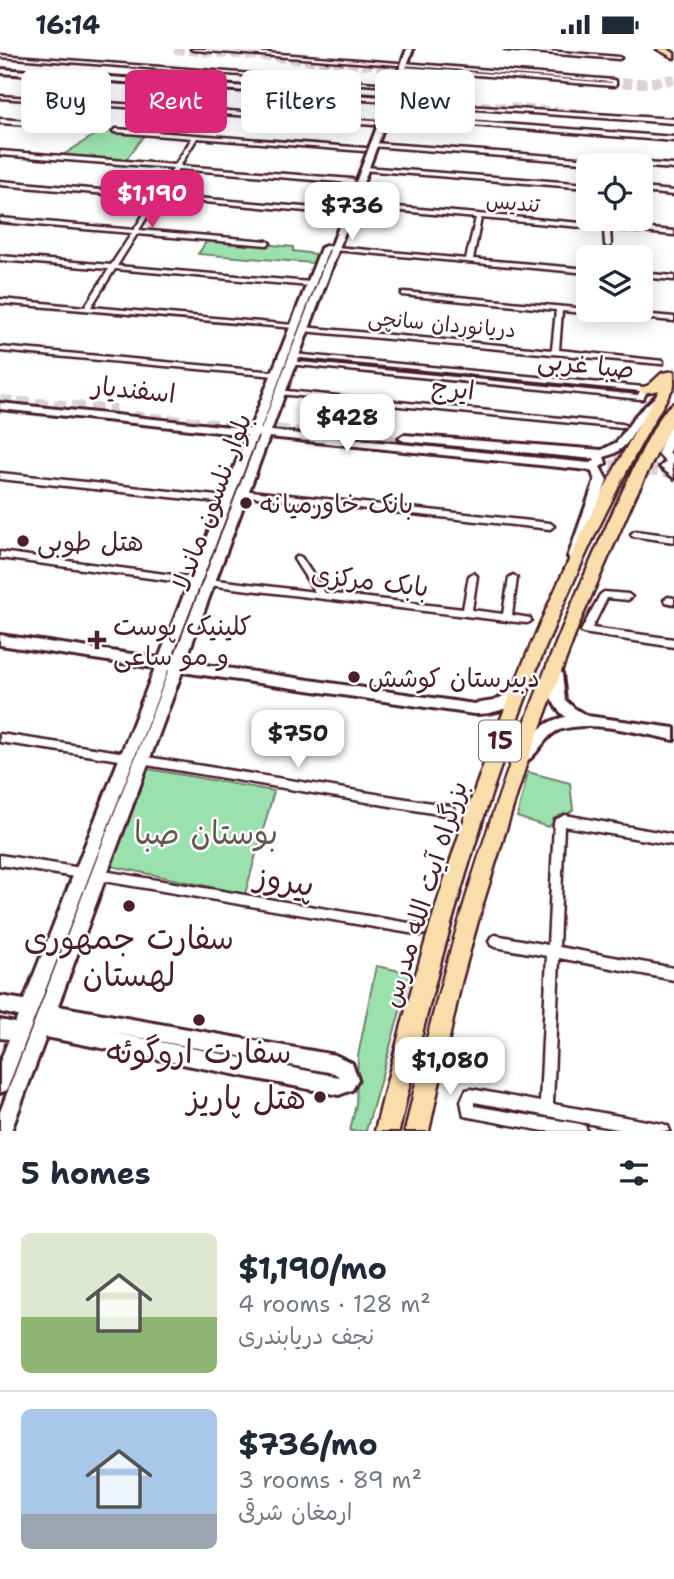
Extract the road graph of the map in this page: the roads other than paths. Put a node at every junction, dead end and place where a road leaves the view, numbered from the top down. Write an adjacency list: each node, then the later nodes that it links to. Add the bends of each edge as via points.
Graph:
1 (194, 49): 9 (street)
2 (404, 49): 9 (main road, بلوار نلسون ماندلا)
3 (410, 49): 9 (main road, بلوار نلسون ماندلا)
4 (507, 49): 8 (street)
5 (661, 49): 7 (highway)
6 (0, 56): 15 (street)
7 (674, 56)
8 (619, 58)
9 (401, 67): 10 (main road, بلوار نلسون ماندلا); 11 (main road, بلوار نلسون ماندلا); 12 (street); 14 (street)
10 (399, 70)
11 (400, 70)
12 (417, 70)
13 (0, 71): 16 (main road)
14 (614, 83)
15 (375, 84)
16 (241, 89)
17 (0, 97): 19 (street)
18 (475, 106): 21 (street)
19 (241, 114)
20 (0, 121): 22 (street)
21 (674, 121)
22 (21, 122)
23 (361, 122): 24 (street)
24 (374, 123): 30 (main road, بلوار نلسون ماندلا)
25 (475, 124): 29 (street)
26 (117, 131): 28 (street)
27 (376, 133): 30 (main road, بلوار نلسون ماندلا)
28 (195, 137): 30 (street); 35 (street)
29 (674, 139)
30 (369, 148): 32 (street); 39 (main road, بلوار نلسون ماندلا); 41 (main road, بلوار نلسون ماندلا)
31 (0, 153): 35 (street)
32 (544, 160): 33 (street); 34 (street)
33 (576, 162)
34 (576, 163)
35 (176, 167): 41 (street); 46 (street)
36 (653, 167): 38 (street)
37 (653, 168): 38 (street)
38 (661, 168): 40 (street)
39 (364, 169): 43 (street); 47 (main road, بلوار نلسون ماندلا)
40 (674, 169)
41 (352, 180): 48 (main road, بلوار نلسون ماندلا)
42 (0, 183): 46 (street)
43 (576, 185)
44 (653, 191): 45 (street)
45 (674, 193)
46 (157, 197): 48 (street); 54 (street)
47 (350, 205): 49 (street, تندیس); 58 (main road, بلوار نلسون ماندلا)
48 (339, 212): 58 (main road, بلوار نلسون ماندلا)
49 (479, 216): 51 (street, تندیس); 60 (street)
50 (0, 220): 54 (street)
51 (576, 224)
52 (607, 231): 57 (street)
53 (652, 231): 55 (street, تندیس)
54 (135, 232): 56 (street); 61 (street)
55 (674, 233)
56 (267, 243)
57 (608, 245)
58 (329, 249): 60 (street); 65 (main road, بلوار نلسون ماندلا); 71 (main road, بلوار نلسون ماندلا)
59 (0, 258): 61 (street)
60 (469, 261): 62 (street)
61 (113, 267): 65 (street); 69 (street)
62 (576, 270)
63 (653, 276): 64 (street)
64 (674, 278)
65 (310, 284): 71 (main road, بلوار نلسون ماندلا)
66 (404, 294): 68 (street)
67 (0, 301): 69 (street, دریانوردان سانچی)
68 (559, 308): 70 (street); 73 (street)
69 (87, 309): 71 (street, دریانوردان سانچی)
70 (674, 319)
71 (298, 328): 73 (street, دریانوردان سانچی); 74 (main road, بلوار نلسون ماندلا); 76 (main road, بلوار نلسون ماندلا)
72 (0, 349): 76 (street)
73 (555, 352): 75 (street, دریانوردان سانچی)
74 (291, 359): 77 (main road, بلوار نلسون ماندلا); 78 (street, صبا غربی)
75 (670, 368): 78 (highway, بزرگراه آیت الله مدرس / 15)
76 (275, 374): 80 (main road, بلوار نلسون ماندلا)
77 (279, 392): 82 (street, ایرج); 83 (main road, بلوار نلسون ماندلا)
78 (659, 398): 86 (main road, via 617,450); 96 (highway, بزرگراه آیت الله مدرس / 15); 108 (highway, بزرگراه آیت الله مدرس / 15, via 643,462)
79 (2, 404): 80 (main road, اسفندیار, via 9,399 232,421); 83 (main road, اسفندیار)
80 (261, 409): 83 (main road, بلوار نلسون ماندلا)
81 (674, 425): 87 (main road, via 663,453)
82 (622, 426)
83 (261, 432): 84 (main road); 86 (main road, اسفندیار); 89 (main road, بلوار نلسون ماندلا); 90 (main road, بلوار نلسون ماندلا)
84 (297, 435): 85 (main road); 86 (main road)
85 (399, 443)
86 (590, 461): 96 (main road, via 601,480)
87 (674, 468)
88 (0, 475): 90 (street)
89 (241, 493): 91 (street); 99 (main road, بلوار نلسون ماندلا)
90 (226, 500): 99 (main road, بلوار نلسون ماندلا)
91 (550, 526)
92 (635, 534): 93 (street)
93 (674, 539)
94 (0, 555): 99 (street, بابک مرکزی)
95 (298, 559): 100 (street)
96 (569, 573): 109 (highway, بزرگراه آیت الله مدرس / 15)
97 (473, 576): 102 (street)
98 (513, 578): 103 (street)
99 (201, 581): 100 (street, بابک مرکزی); 107 (main road, بلوار نلسون ماندلا)
100 (323, 596): 102 (street, بابک مرکزی)
101 (628, 597): 106 (street, via 604,595 586,631)
102 (467, 613): 103 (street, بابک مرکزی)
103 (508, 618): 104 (street, بابک مرکزی)
104 (527, 620)
105 (0, 640): 107 (main road)
106 (674, 643)
107 (169, 665): 109 (main road, via 474,709 491,709); 113 (main road, بلوار نلسون ماندلا)
108 (554, 665): 110 (main road, via 558,702); 114 (highway, بزرگراه آیت الله مدرس / 15)
109 (518, 693): 133 (highway, بزرگراه آیت الله مدرس / 15, via 455,868)
110 (585, 721): 111 (main road); 114 (main road, via 550,727)
111 (674, 734)
112 (0, 738): 113 (street)
113 (134, 759): 115 (street); 118 (main road, بلوار نلسون ماندلا); 119 (main road, بلوار نلسون ماندلا)
114 (517, 766): 134 (highway, بزرگراه آیت الله مدرس / 15, via 453,967)
115 (450, 811)
116 (674, 839): 123 (street, via 561,821)
117 (0, 860): 118 (street)
118 (81, 873): 121 (main road, بلوار نلسون ماندلا)
119 (98, 875): 120 (street, پیروز); 121 (main road, بلوار نلسون ماندلا)
120 (421, 930)
121 (67, 933): 126 (main road, بلوار نلسون ماندلا)
122 (495, 941): 123 (street)
123 (553, 952): 124 (street); 131 (street)
124 (674, 974)
125 (3, 1004): 126 (main road); 127 (main road)
126 (47, 1019): 126 (main road, via 339,1086 349,1079 346,1069 335,1064); 129 (main road, بلوار نلسون ماندلا); 132 (main road, بلوار نلسون ماندلا)
127 (0, 1022)
128 (0, 1029): 129 (main road)
129 (20, 1032): 130 (main road, بلوار نلسون ماندلا)
130 (0, 1084)
131 (547, 1109): 135 (street, via 471,1095 467,1101 469,1111); 136 (street)
132 (2, 1131)
133 (387, 1131)
134 (417, 1131)
135 (580, 1131)
136 (663, 1131)

